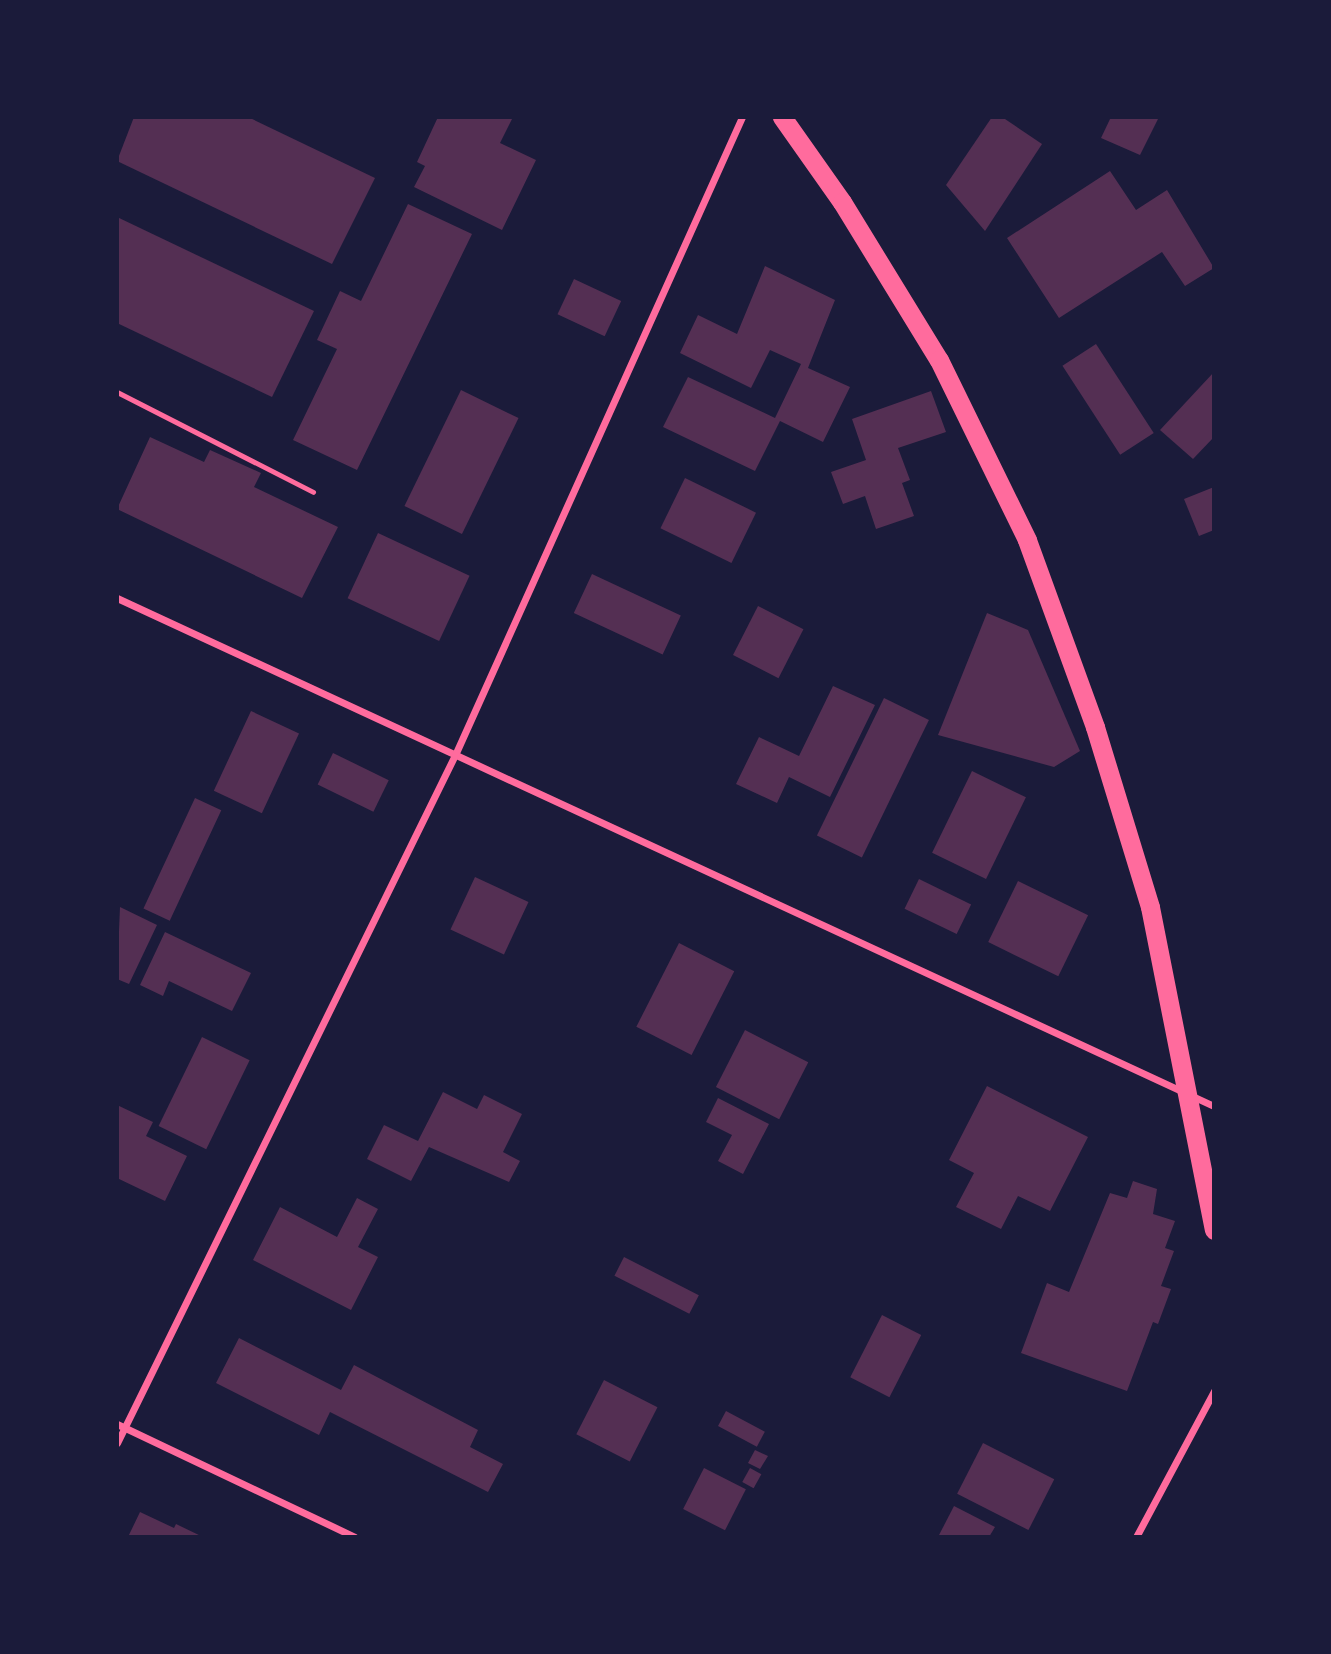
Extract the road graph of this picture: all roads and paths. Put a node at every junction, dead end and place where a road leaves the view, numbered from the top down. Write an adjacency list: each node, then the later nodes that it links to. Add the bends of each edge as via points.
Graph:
1 (742, 117): 6 (street)
2 (782, 117): 7 (highway, via 842,201 939,360 1027,540 1095,727 1150,907)
3 (117, 392): 4 (lane)
4 (313, 492)
5 (117, 598): 6 (street)
6 (455, 755): 7 (street); 11 (street)
7 (1187, 1094): 8 (street); 9 (highway)
8 (1214, 1106)
9 (1214, 1230)
10 (1214, 1391): 14 (street)
11 (121, 1426): 12 (street); 13 (street)
12 (117, 1443)
13 (355, 1537)
14 (1136, 1537)

